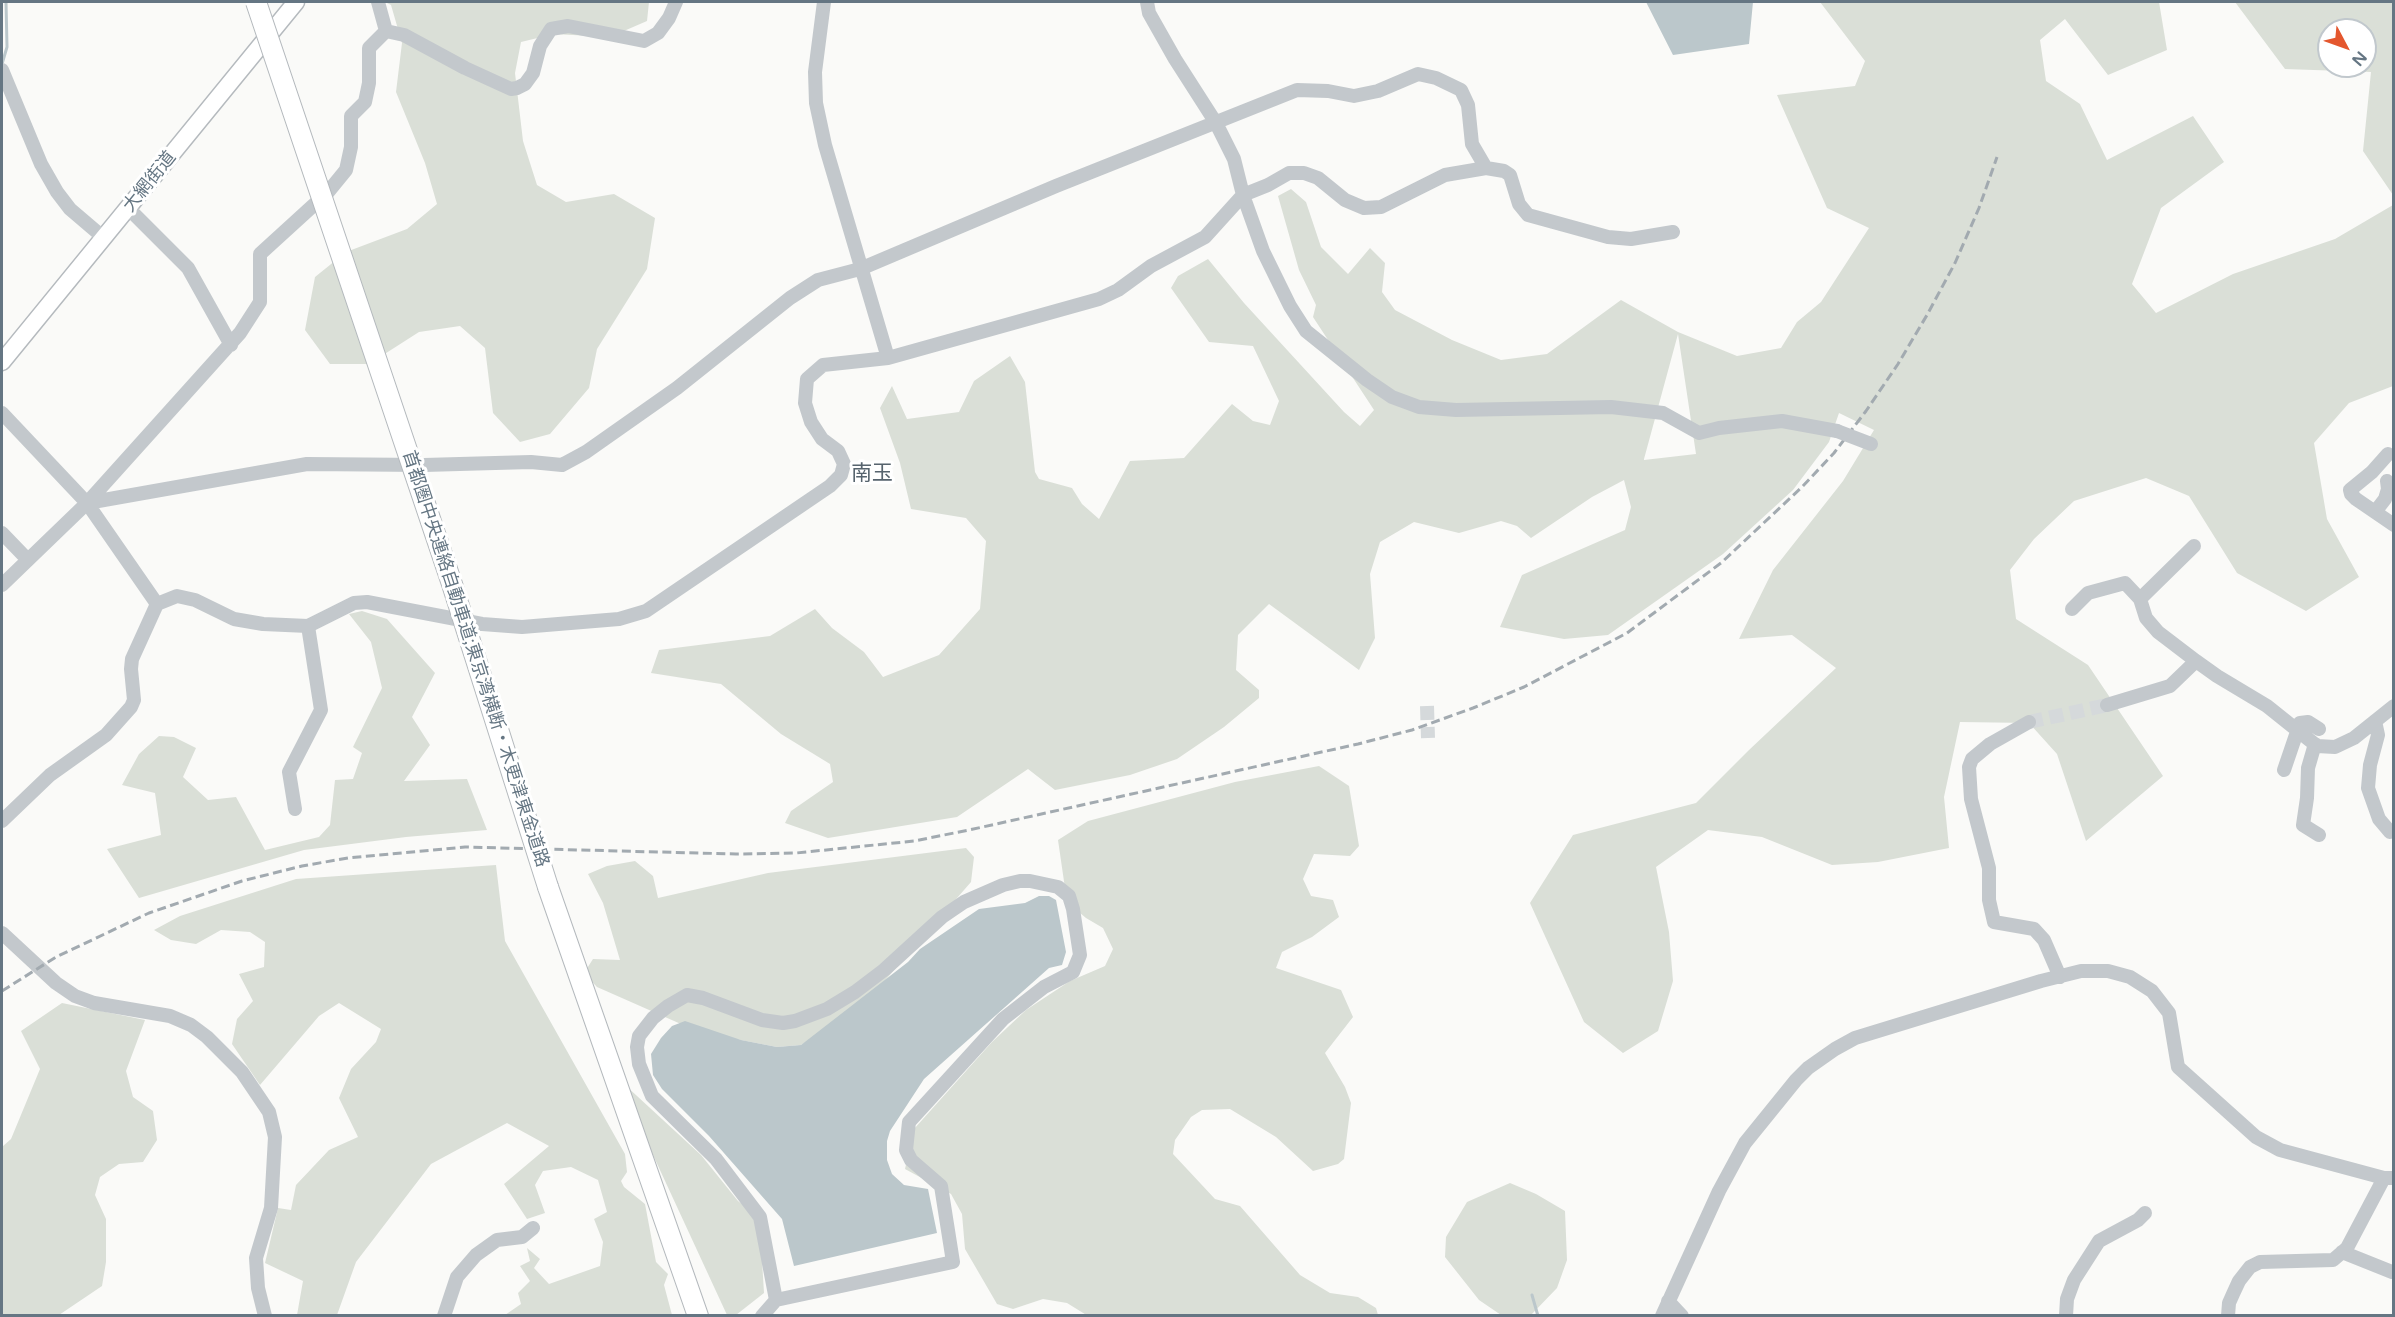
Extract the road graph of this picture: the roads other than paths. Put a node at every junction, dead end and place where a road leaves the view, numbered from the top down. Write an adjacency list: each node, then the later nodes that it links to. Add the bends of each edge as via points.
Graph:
1 (256, 2): 58 (highway, 首都圏中央連絡自動車道;東京湾横断・木更津東金道路, bridge, via 444,562 548,887)
2 (296, 2): 12 (main road, 大網街道)
3 (378, 2): 7 (street)
4 (676, 2): 7 (street, via 658,33 644,41 568,26 551,29 540,46 533,73 525,84 511,89 404,35)
5 (824, 2): 15 (street, via 815,72 816,103)
6 (1147, 2): 9 (street, via 1149,13 1175,59)
7 (386, 31): 16 (street, via 369,48 369,83 365,102 351,116 346,170 328,192 260,254 260,302)
8 (4, 76): 14 (street, via 57,192 70,209)
9 (1216, 123): 10 (street, via 1297,90 1354,96 1378,91 1418,74 1461,90 1468,105 1472,144); 11 (street, via 1234,159); 15 (street)
10 (1486, 168): 11 (street, via 1445,175 1381,207 1364,208 1345,200 1318,178 1304,173 1289,173); 13 (street, via 1510,175 1518,204 1528,215 1608,237)
11 (1243, 195): 17 (street, via 1205,237 1099,299); 20 (street, bridge, via 1270,269 1306,331 1367,380 1403,402 1456,410 1611,407 1663,413 1699,433 1782,421 1837,431)
12 (128, 208): 14 (main road, 大網街道); 16 (street, via 188,268)
13 (1673, 232)
14 (104, 238): 18 (main road, 大網街道)
15 (860, 269): 17 (street); 23 (street, via 818,280 790,298 677,388 562,465 307,464)
16 (231, 345): 23 (street)
17 (888, 358): 33 (street, via 823,365 807,380 805,403 811,422 822,439 838,451 844,464 841,476 646,611 620,620 522,627 482,624 367,602 354,603)
18 (2, 362)
19 (2, 413): 23 (street)
20 (1871, 444)
21 (2388, 454): 24 (street, via 2350,490)
22 (2387, 481): 24 (street, via 2385,499)
23 (87, 503): 28 (street); 31 (street)
24 (2375, 512): 25 (street)
25 (2394, 525)
26 (2, 533): 28 (street)
27 (2194, 546): 30 (street)
28 (28, 560): 29 (street)
29 (2, 585)
30 (2140, 599): 32 (street, via 2125,583 2088,593); 34 (street, via 2146,618 2158,632)
31 (157, 604): 33 (street, via 177,596 195,600 234,619); 44 (street, via 132,659 131,707 106,735 51,775)
32 (2072, 609)
33 (308, 626): 43 (street, via 321,710 289,772)
34 (2196, 661): 35 (street, via 2170,686); 39 (street)
35 (2107, 705)
36 (2391, 713): 37 (street)
37 (2375, 721): 41 (street, via 2355,738 2335,747); 45 (street, via 2378,735 2368,788 2379,819)
38 (2029, 722): 48 (street, via 1972,759 1971,799 1989,868 1994,922 2034,930 2044,940)
39 (2296, 729): 40 (street, via 2300,723 2308,722); 41 (street); 42 (street)
40 (2319, 729)
41 (2315, 744): 46 (street, via 2308,768 2303,825)
42 (2284, 770)
43 (295, 809)
44 (2, 821)
45 (2390, 832)
46 (2319, 835)
47 (2, 933): 56 (street, via 75,996 170,1016 191,1025 242,1072 269,1112 275,1137 271,1209 256,1258)
48 (2060, 977): 49 (street, via 2081,971 2108,971 2130,977 2152,991 2169,1013 2178,1067 2256,1137 2280,1150); 55 (street, via 1856,1038 1808,1068 1745,1143)
49 (2389, 1178): 52 (street)
50 (2145, 1213): 62 (street, via 2099,1240 2074,1280)
51 (533, 1228): 57 (street, via 522,1237 497,1240 476,1255 458,1276)
52 (2342, 1252): 53 (street); 63 (street, via 2333,1260 2260,1262 2250,1267 2233,1294)
53 (2392, 1272)
54 (776, 1300): 54 (street, via 953,1262 941,1186 911,1160 906,1150 909,1122 1003,1019 1044,987 1073,972 1080,955 1073,909 1068,896 1058,887 1020,880 964,902 855,992 827,1009 795,1021 762,1020 687,995 653,1018 639,1036 639,1064 652,1096 716,1159 760,1217); 59 (street)
55 (1668, 1301): 60 (street); 61 (street)
56 (265, 1316)
57 (444, 1316)
58 (698, 1316)
59 (762, 1316)
60 (1662, 1316)
61 (1682, 1316)
62 (2066, 1316)
63 (2228, 1316)

